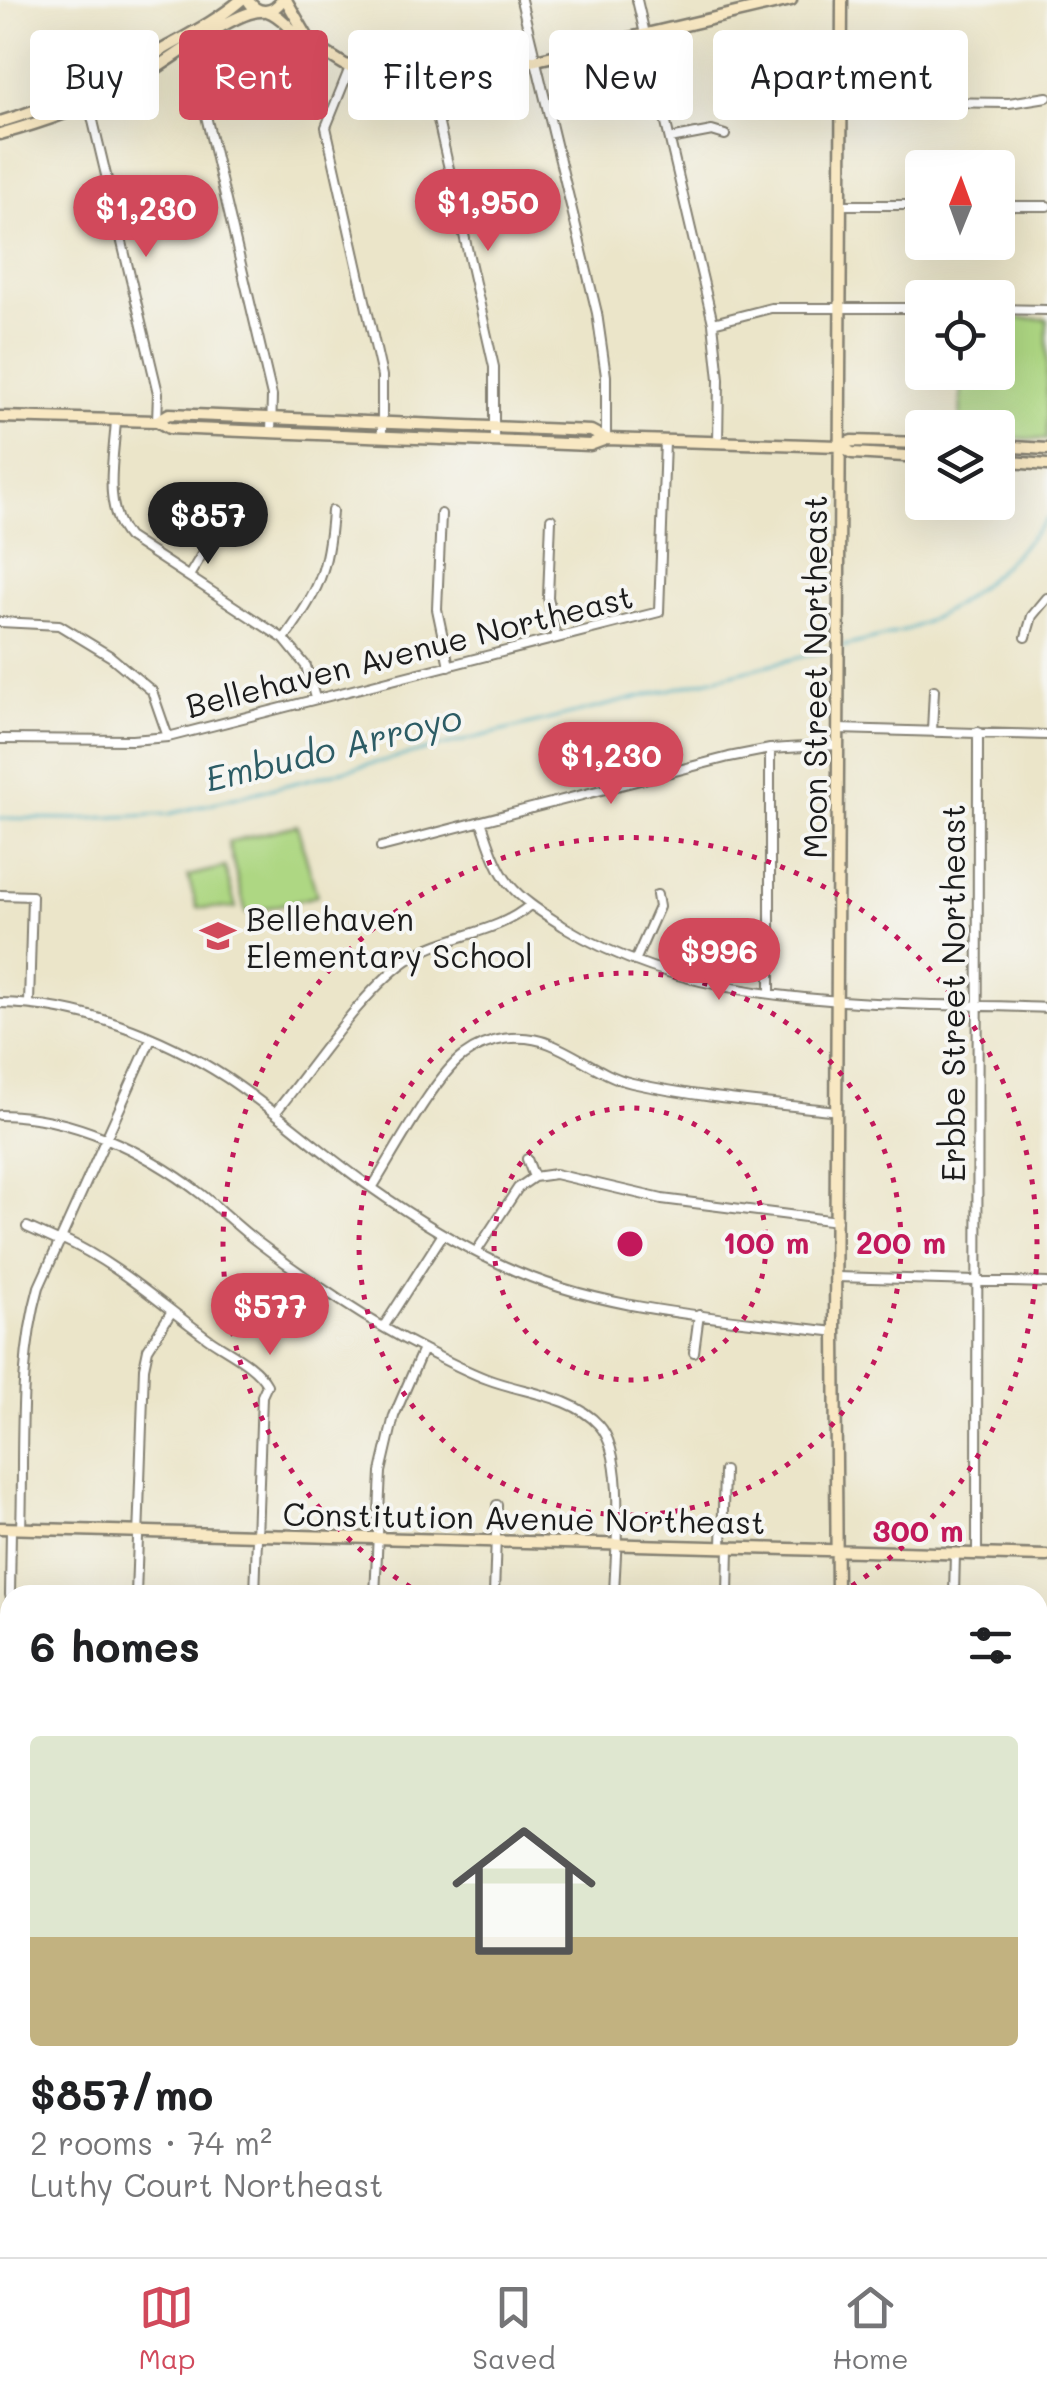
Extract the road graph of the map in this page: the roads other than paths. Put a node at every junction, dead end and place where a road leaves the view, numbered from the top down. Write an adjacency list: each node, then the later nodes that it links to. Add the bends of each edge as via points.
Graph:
1 (244, 0): 8 (street); 15 (street)
2 (284, 0): 8 (street); 11 (street)
3 (521, 0): 19 (street)
4 (638, 0): 12 (street)
5 (790, 0): 7 (street)
6 (842, 0): 14 (street, Moon Street Northeast)
7 (754, 4): 13 (street)
8 (264, 11): 9 (street, via 236,16); 10 (street)
9 (216, 30)
10 (293, 30)
11 (303, 30)
12 (645, 30)
13 (663, 30)
14 (842, 30)
15 (169, 46): 16 (street); 18 (street)
16 (159, 52)
17 (549, 57): 19 (street)
18 (159, 60)
19 (536, 60): 20 (street); 54 (street, via 600,328)
20 (529, 62)
21 (348, 72): 50 (street, via 326,127 382,376)
22 (1047, 98): 23 (street)
23 (968, 102)
24 (30, 111): 32 (street)
25 (36, 120): 33 (street)
26 (43, 120): 33 (street)
27 (93, 120): 49 (street, via 158,393)
28 (207, 120): 47 (street)
29 (438, 120): 51 (street, via 488,332)
30 (666, 120): 36 (street)
31 (842, 120): 37 (street, Moon Street Northeast)
32 (0, 122)
33 (32, 124): 34 (street)
34 (0, 134)
35 (725, 135): 36 (street)
36 (670, 139): 45 (street)
37 (841, 204): 38 (street); 41 (street, Moon Street Northeast)
38 (905, 205)
39 (1015, 206): 40 (street)
40 (1047, 206)
41 (842, 308): 42 (street); 45 (street, via 771,308); 59 (street, Moon Street Northeast)
42 (905, 308)
43 (1015, 309): 44 (street)
44 (1047, 310)
45 (713, 323): 57 (street)
46 (0, 417): 48 (street)
47 (272, 418): 49 (street, via 169,414); 50 (street); 52 (street)
48 (116, 420): 49 (street); 69 (street, via 115,522)
49 (157, 421): 52 (street, via 169,428)
50 (382, 423): 51 (street); 53 (street)
51 (494, 428): 54 (street, via 590,432); 55 (street)
52 (271, 433): 53 (street)
53 (382, 437): 55 (street)
54 (606, 439): 55 (street, via 590,445); 56 (street)
55 (494, 441)
56 (666, 442): 57 (street); 74 (street, Bellehaven Avenue Northeast, via 659,612)
57 (718, 443): 59 (street)
58 (905, 443): 59 (street)
59 (840, 446): 62 (street, via 852,453); 78 (street, Moon Street Northeast)
60 (1015, 447): 61 (street)
61 (1047, 449)
62 (905, 456)
63 (1015, 462): 64 (street)
64 (1047, 465)
65 (221, 505): 69 (street)
66 (332, 512): 73 (street, via 324,574)
67 (441, 514): 75 (street, via 437,609)
68 (551, 519): 74 (street, via 548,597)
69 (189, 576): 73 (street)
70 (1047, 598): 72 (street)
71 (0, 622): 82 (street, via 58,625 110,656 152,691)
72 (1026, 636)
73 (284, 638): 77 (street, via 306,666)
74 (556, 638): 75 (street, Bellehaven Avenue Northeast)
75 (449, 666): 77 (street, Bellehaven Avenue Northeast)
76 (934, 690): 79 (street)
77 (314, 698): 82 (street, Bellehaven Avenue Northeast)
78 (838, 730): 79 (street); 84 (street, Moon Street Northeast)
79 (932, 731): 80 (street)
80 (978, 732): 81 (street); 96 (street, Erbbe Street Northeast)
81 (1047, 735)
82 (168, 737): 83 (street, Bellehaven Avenue Northeast)
83 (0, 739)
84 (838, 745): 85 (street); 93 (street, Moon Street Northeast)
85 (770, 750): 86 (street); 92 (street)
86 (482, 821): 87 (street); 90 (street, via 502,874)
87 (382, 847)
88 (657, 895): 91 (street, via 659,907)
89 (0, 896): 95 (street, via 32,896)
90 (530, 905): 91 (street); 100 (street, via 514,919 441,942 400,965)
91 (635, 960): 92 (street, via 701,982)
92 (770, 993): 93 (street)
93 (838, 1002): 96 (street); 99 (street, Moon Street Northeast)
94 (0, 1003): 95 (street)
95 (29, 1004): 98 (street, via 76,1012)
96 (976, 1005): 97 (street); 112 (street, Erbbe Street Northeast)
97 (1047, 1008)
98 (151, 1039): 100 (street, via 209,1067); 102 (street)
99 (837, 1111): 105 (street, via 628,1083 549,1044 488,1041 449,1070); 106 (street, Moon Street Northeast)
100 (275, 1112): 105 (street)
101 (0, 1115): 102 (street, via 60,1120)
102 (106, 1140): 109 (street); 116 (street, via 169,1171 272,1253)
103 (527, 1159): 104 (street)
104 (534, 1177): 106 (street, via 555,1174 662,1200); 110 (street, via 504,1206)
105 (372, 1188): 108 (street)
106 (837, 1221): 111 (street, Moon Street Northeast)
107 (27, 1227): 109 (street)
108 (443, 1234): 110 (street); 116 (street)
109 (61, 1240): 114 (street, via 97,1254); 122 (street, via 39,1287 25,1354)
110 (476, 1252): 115 (street, via 543,1283)
111 (836, 1276): 112 (street); 117 (street, Moon Street Northeast)
112 (976, 1281): 113 (street); 131 (street, Erbbe Street Northeast)
113 (1047, 1282)
114 (172, 1311): 123 (street, via 144,1368); 124 (street, via 267,1385)
115 (699, 1314): 117 (street); 119 (street)
116 (384, 1326): 118 (street)
117 (835, 1332): 129 (street, Moon Street Northeast)
118 (423, 1349): 125 (street, via 394,1416); 127 (street, via 489,1380 577,1408 598,1424 612,1445 616,1468)
119 (694, 1352)
120 (724, 1471): 128 (street)
121 (497, 1505): 126 (street)
122 (11, 1528): 123 (street, Constitution Avenue Northeast); 133 (street)
123 (138, 1532): 124 (street, Constitution Avenue Northeast); 134 (street)
124 (257, 1535): 125 (street, Constitution Avenue Northeast); 135 (street)
125 (376, 1539): 126 (street, Constitution Avenue Northeast); 136 (street)
126 (495, 1541): 127 (street, Constitution Avenue Northeast); 137 (street)
127 (615, 1544): 128 (street, Constitution Avenue Northeast); 138 (street)
128 (725, 1547): 129 (street, Constitution Avenue Northeast); 139 (street)
129 (837, 1550): 130 (street, Constitution Avenue Northeast); 140 (street, Moon Street Northeast)
130 (955, 1554): 131 (street, Constitution Avenue Northeast); 141 (street)
131 (977, 1554): 132 (street, Constitution Avenue Northeast)
132 (1047, 1556)
133 (10, 1585)
134 (136, 1585)
135 (255, 1585)
136 (375, 1585)
137 (494, 1585)
138 (614, 1585)
139 (727, 1585)
140 (837, 1585)
141 (954, 1585)

